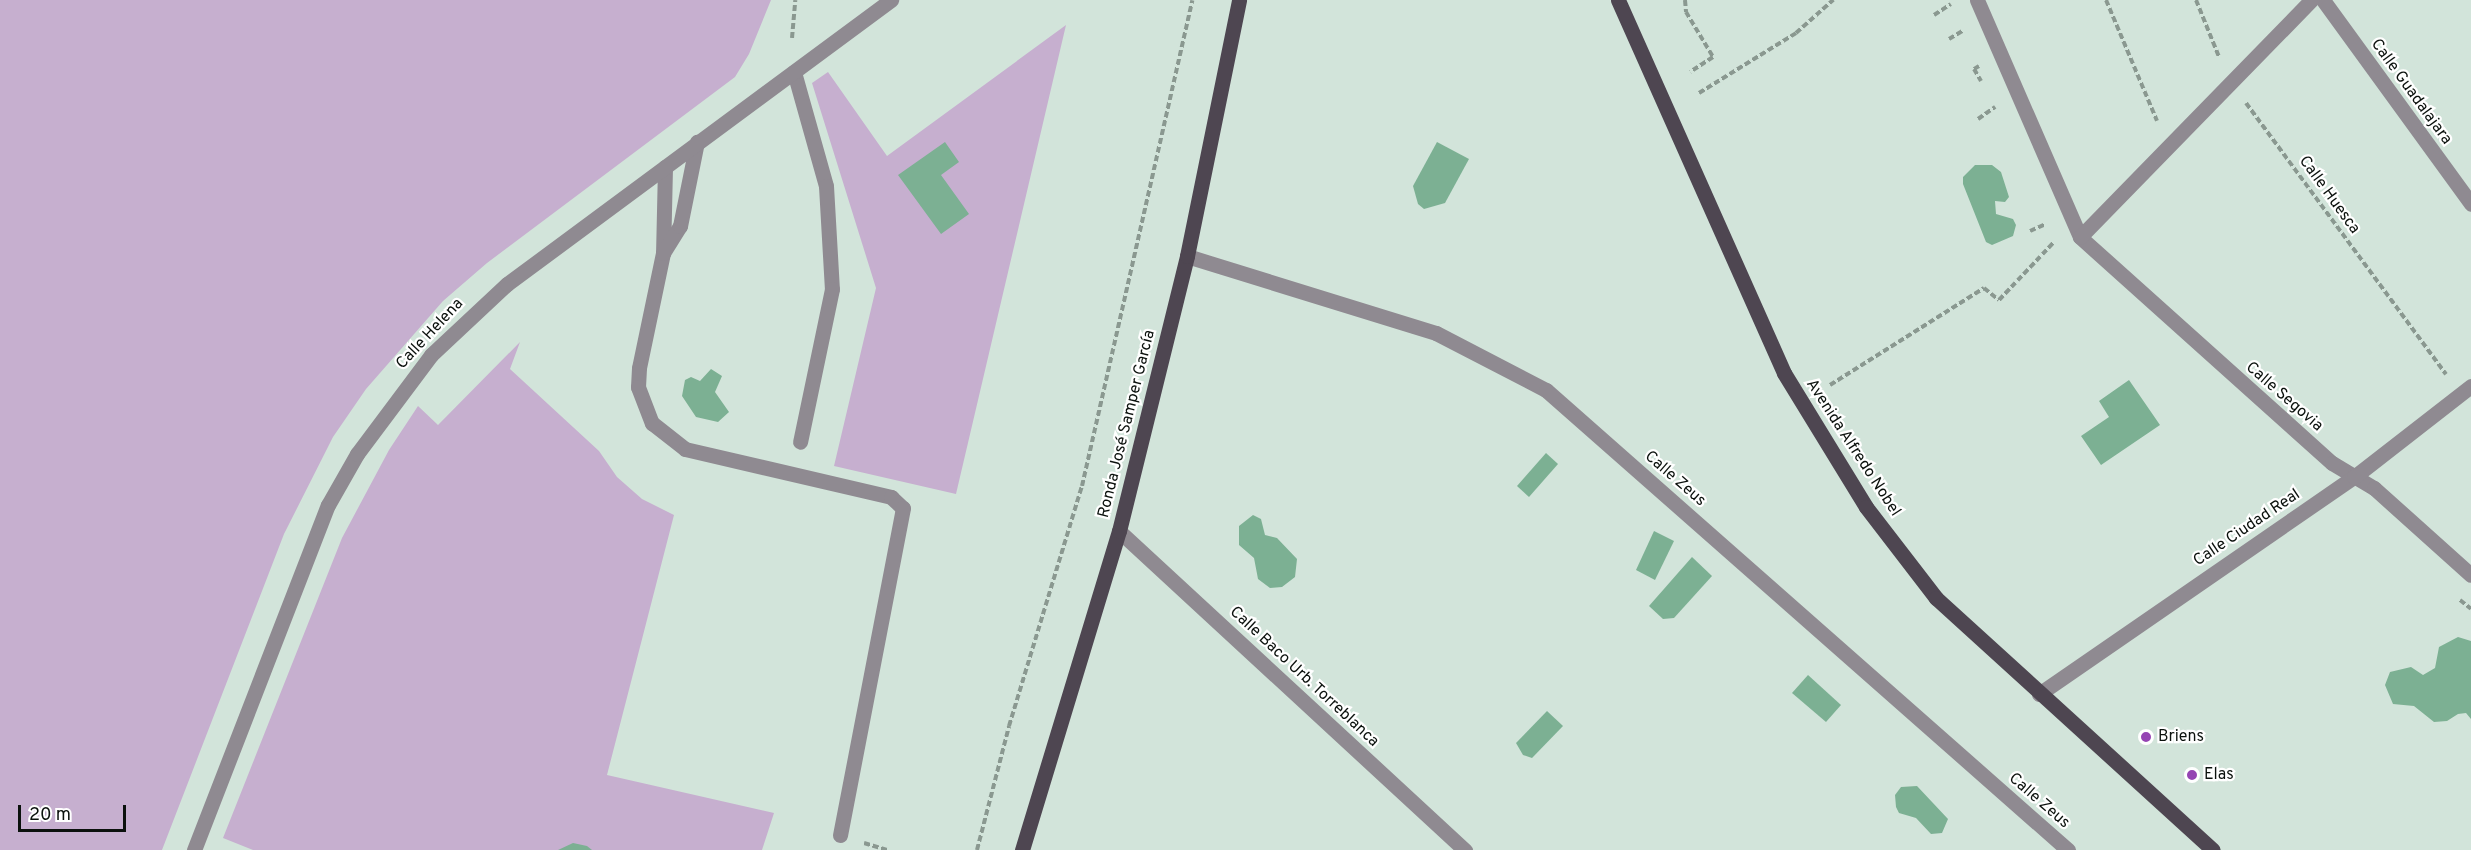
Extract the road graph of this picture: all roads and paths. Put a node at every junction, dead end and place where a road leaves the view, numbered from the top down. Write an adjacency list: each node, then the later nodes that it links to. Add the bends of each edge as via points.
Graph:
1 (795, 0): 15 (path)
2 (891, 0): 17 (street, Calle Helena)
3 (1192, 0): 45 (path, via 1082,486 1009,726)
4 (1239, 0): 33 (main road, Ronda José Samper García)
5 (1618, 0): 42 (main road, Avenida Alfredo Nobel, via 1784,373 1866,507 1936,598)
6 (1684, 0): 18 (path, via 1686,12 1713,57)
7 (1833, 0): 21 (path, via 1796,33)
8 (1959, 0): 14 (path)
9 (1977, 0): 31 (street, Calle Segovia)
10 (2106, 0): 24 (path)
11 (2196, 0): 19 (path, Calle Huesca)
12 (2311, 0): 19 (street)
13 (2323, 0): 27 (street, Calle Guadalajara)
14 (1934, 15)
15 (792, 38)
16 (1974, 69): 20 (path)
17 (794, 72): 25 (street, Calle Helena); 36 (street, via 826,186 832,289)
18 (1690, 72)
19 (2232, 79): 31 (street); 35 (path, Calle Huesca)
20 (1985, 88)
21 (1699, 93)
22 (1991, 97): 23 (path, via 1997,106)
23 (1978, 119)
24 (2158, 124)
25 (697, 142): 26 (street, Calle Helena); 32 (street, via 680,226)
26 (664, 167): 32 (street, via 660,217); 44 (street, Calle Helena, via 460,325 431,355 362,446 317,529)
27 (2471, 204)
28 (2054, 221): 29 (path)
29 (2030, 231)
30 (2058, 237): 34 (path, via 1999,300 1984,288)
31 (2080, 237): 37 (street, Calle Segovia, via 2261,402)
32 (663, 253): 43 (street, via 638,387 643,406 661,433 698,453 891,497 903,508)
33 (1187, 256): 38 (main road, Ronda José Samper García); 48 (street, Calle Zeus, via 1436,333 1546,390)
34 (1830, 385)
35 (2466, 390): 37 (street, Calle Ciudad Real)
36 (800, 442)
37 (2354, 477): 39 (street, Calle Segovia, via 2373,488); 42 (street, Calle Ciudad Real)
38 (1119, 531): 46 (main road, Ronda José Samper García); 47 (street, Calle Baco Urb. Torreblanca)
39 (2471, 575)
40 (2454, 594): 41 (path)
41 (2471, 609)
42 (2039, 694): 49 (main road, Avenida Alfredo Nobel)
43 (840, 835)
44 (194, 850)
45 (977, 850)
46 (1022, 850)
47 (1465, 850)
48 (2068, 850)
49 (2213, 850)

